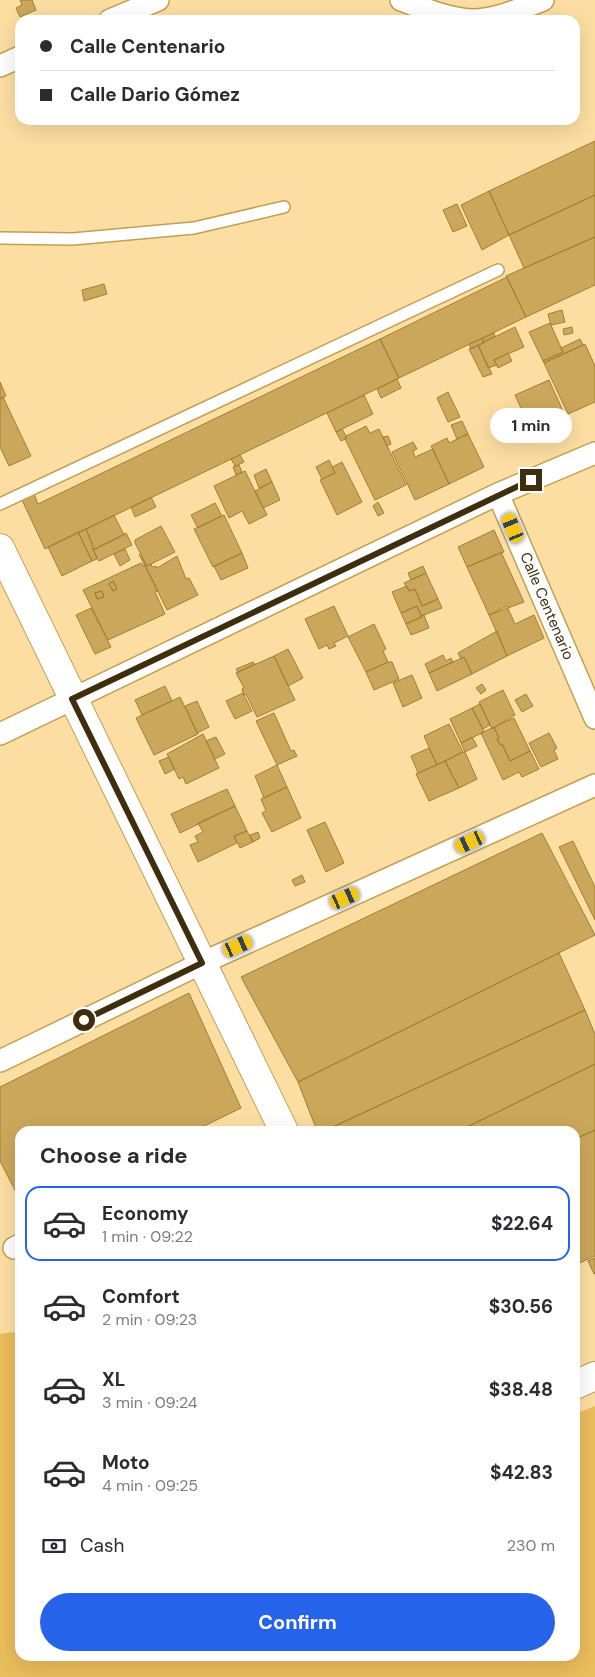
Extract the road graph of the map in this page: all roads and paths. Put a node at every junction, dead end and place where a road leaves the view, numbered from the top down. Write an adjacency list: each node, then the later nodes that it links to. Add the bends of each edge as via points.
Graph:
1 (158, 0): 4 (street)
2 (401, 0): 5 (street)
3 (542, 0): 6 (street)
4 (122, 15)
5 (450, 15)
6 (501, 15)
7 (15, 59): 8 (street)
8 (0, 66)
9 (284, 207): 10 (lane, via 185,228 73,239)
10 (0, 238)
11 (498, 270): 14 (lane)
12 (595, 453): 13 (street)
13 (498, 494): 16 (street); 17 (street, Calle Centenario)
14 (0, 504)
15 (0, 548): 16 (street)
16 (72, 699): 18 (street); 20 (street)
17 (595, 718)
18 (0, 734)
19 (595, 785): 20 (street)
20 (202, 963): 21 (street); 22 (street)
21 (0, 1061)
22 (278, 1126)
23 (595, 1376): 24 (street)
24 (580, 1383)

